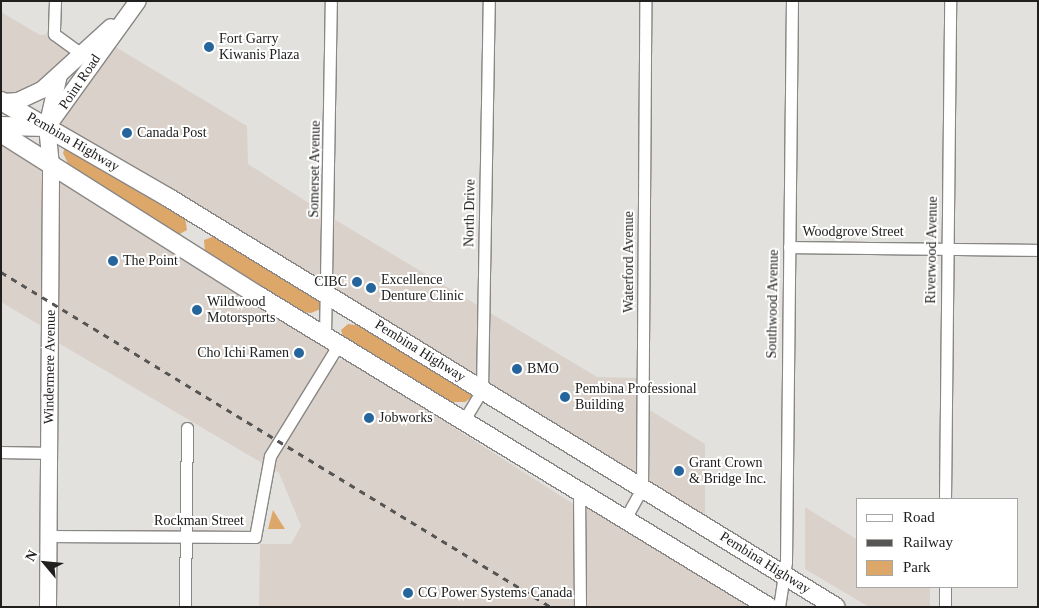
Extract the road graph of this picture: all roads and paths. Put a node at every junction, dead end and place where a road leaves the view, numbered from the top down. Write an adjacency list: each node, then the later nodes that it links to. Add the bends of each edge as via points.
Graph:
1 (54, 1): 9 (street, via 54,34)
2 (138, 1): 8 (street, Point Road)
3 (331, 1): 20 (street, Somerset Avenue)
4 (489, 1): 22 (street, North Drive)
5 (645, 1): 27 (street, Waterford Avenue)
6 (792, 1): 17 (street, Southwood Avenue)
7 (950, 1): 18 (street, Riverwood Avenue)
8 (123, 19): 9 (street, Point Road); 11 (street, Point Road)
9 (82, 54): 10 (street, Point Road); 11 (street, via 86,64)
10 (59, 75): 12 (street, via 28,98); 14 (street, Point Road)
11 (84, 76): 14 (street, Point Road)
12 (2, 102): 14 (main road, Pembina Highway)
13 (1, 126): 14 (main road)
14 (47, 127): 16 (street, Windermere Avenue); 20 (main road, Pembina Highway)
15 (1, 133): 16 (main road, Pembina Highway)
16 (51, 165): 21 (main road, Pembina Highway); 26 (street, Windermere Avenue)
17 (789, 247): 18 (street, Woodgrove Street); 33 (street, Southwood Avenue)
18 (947, 248): 19 (street, Woodgrove Street); 29 (street, Riverwood Avenue)
19 (1038, 250)
20 (328, 296): 21 (street, Somerset Avenue); 22 (main road, Pembina Highway)
21 (332, 340): 23 (main road, Pembina Highway); 32 (street, Rockman Street, via 270,456 255,537)
22 (482, 390): 23 (street, North Drive); 27 (main road, Pembina Highway)
23 (464, 420): 28 (main road, Pembina Highway)
24 (187, 428): 32 (street)
25 (1, 452): 26 (street)
26 (48, 453): 31 (street, Windermere Avenue)
27 (642, 488): 30 (street, Waterford Avenue); 33 (main road, Pembina Highway)
28 (579, 491): 30 (main road, Pembina Highway); 37 (street)
29 (946, 498)
30 (625, 519): 38 (main road, Pembina Highway)
31 (48, 536): 32 (street, Rockman Street); 35 (street, Windermere Avenue)
32 (185, 537): 36 (street)
33 (786, 575): 39 (street, Southwood Avenue); 40 (main road, Pembina Highway)
34 (945, 588): 41 (street)
35 (48, 607)
36 (185, 607)
37 (580, 607)
38 (769, 607)
39 (779, 607)
40 (836, 607)
41 (945, 607)

